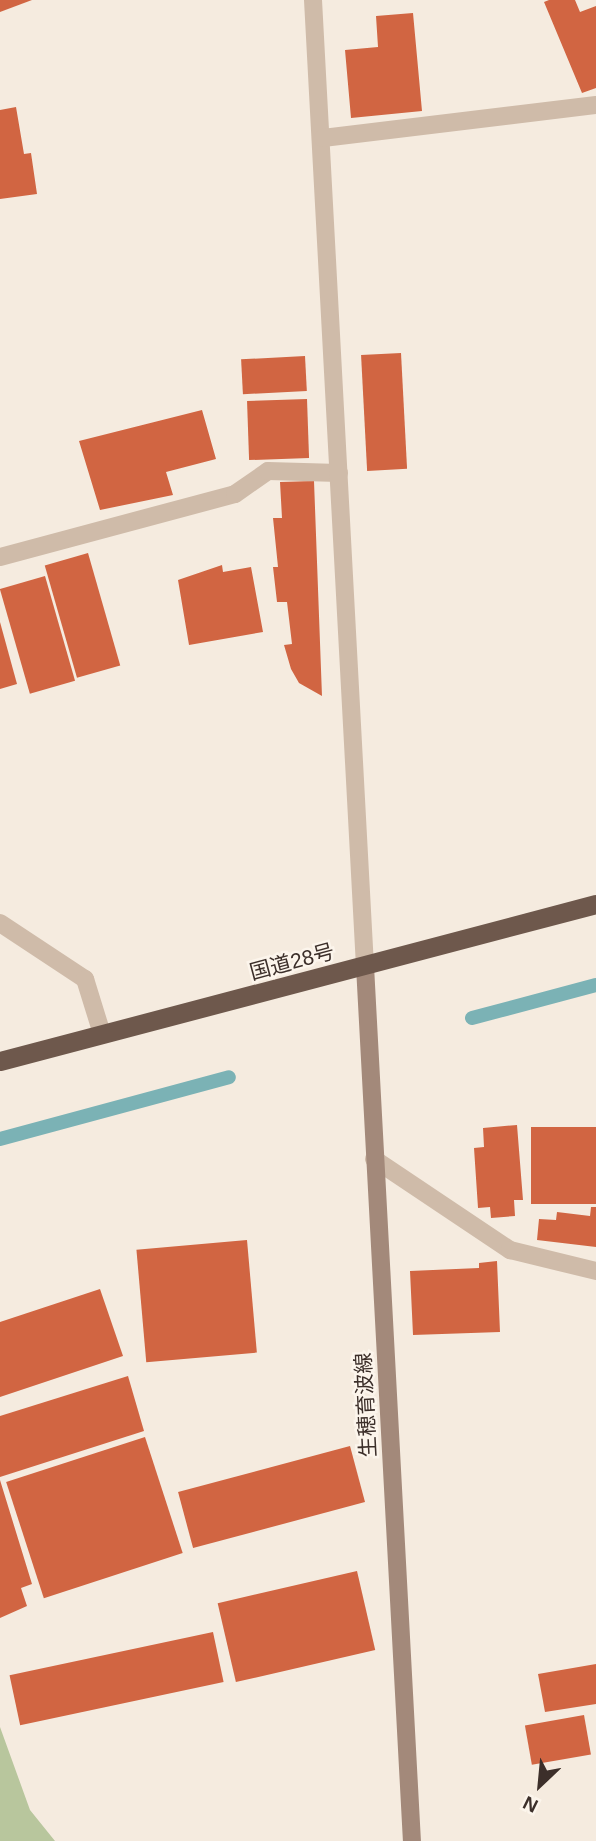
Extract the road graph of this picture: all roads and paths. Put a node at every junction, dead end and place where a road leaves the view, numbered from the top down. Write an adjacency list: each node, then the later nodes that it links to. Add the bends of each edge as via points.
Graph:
1 (313, 0): 3 (street)
2 (596, 106): 3 (street)
3 (323, 138): 4 (street)
4 (340, 473): 5 (street, via 268,471 235,494); 8 (street)
5 (0, 557)
6 (596, 904): 8 (highway, 国道28号)
7 (0, 923): 9 (street, via 85,979)
8 (365, 966): 9 (highway, 国道28号); 11 (main road, 生穂育波線)
9 (102, 1034): 10 (highway, 国道28号)
10 (0, 1061)
11 (374, 1159): 12 (street, via 510,1250); 13 (main road, 生穂育波線)
12 (596, 1271)
13 (412, 1841)

